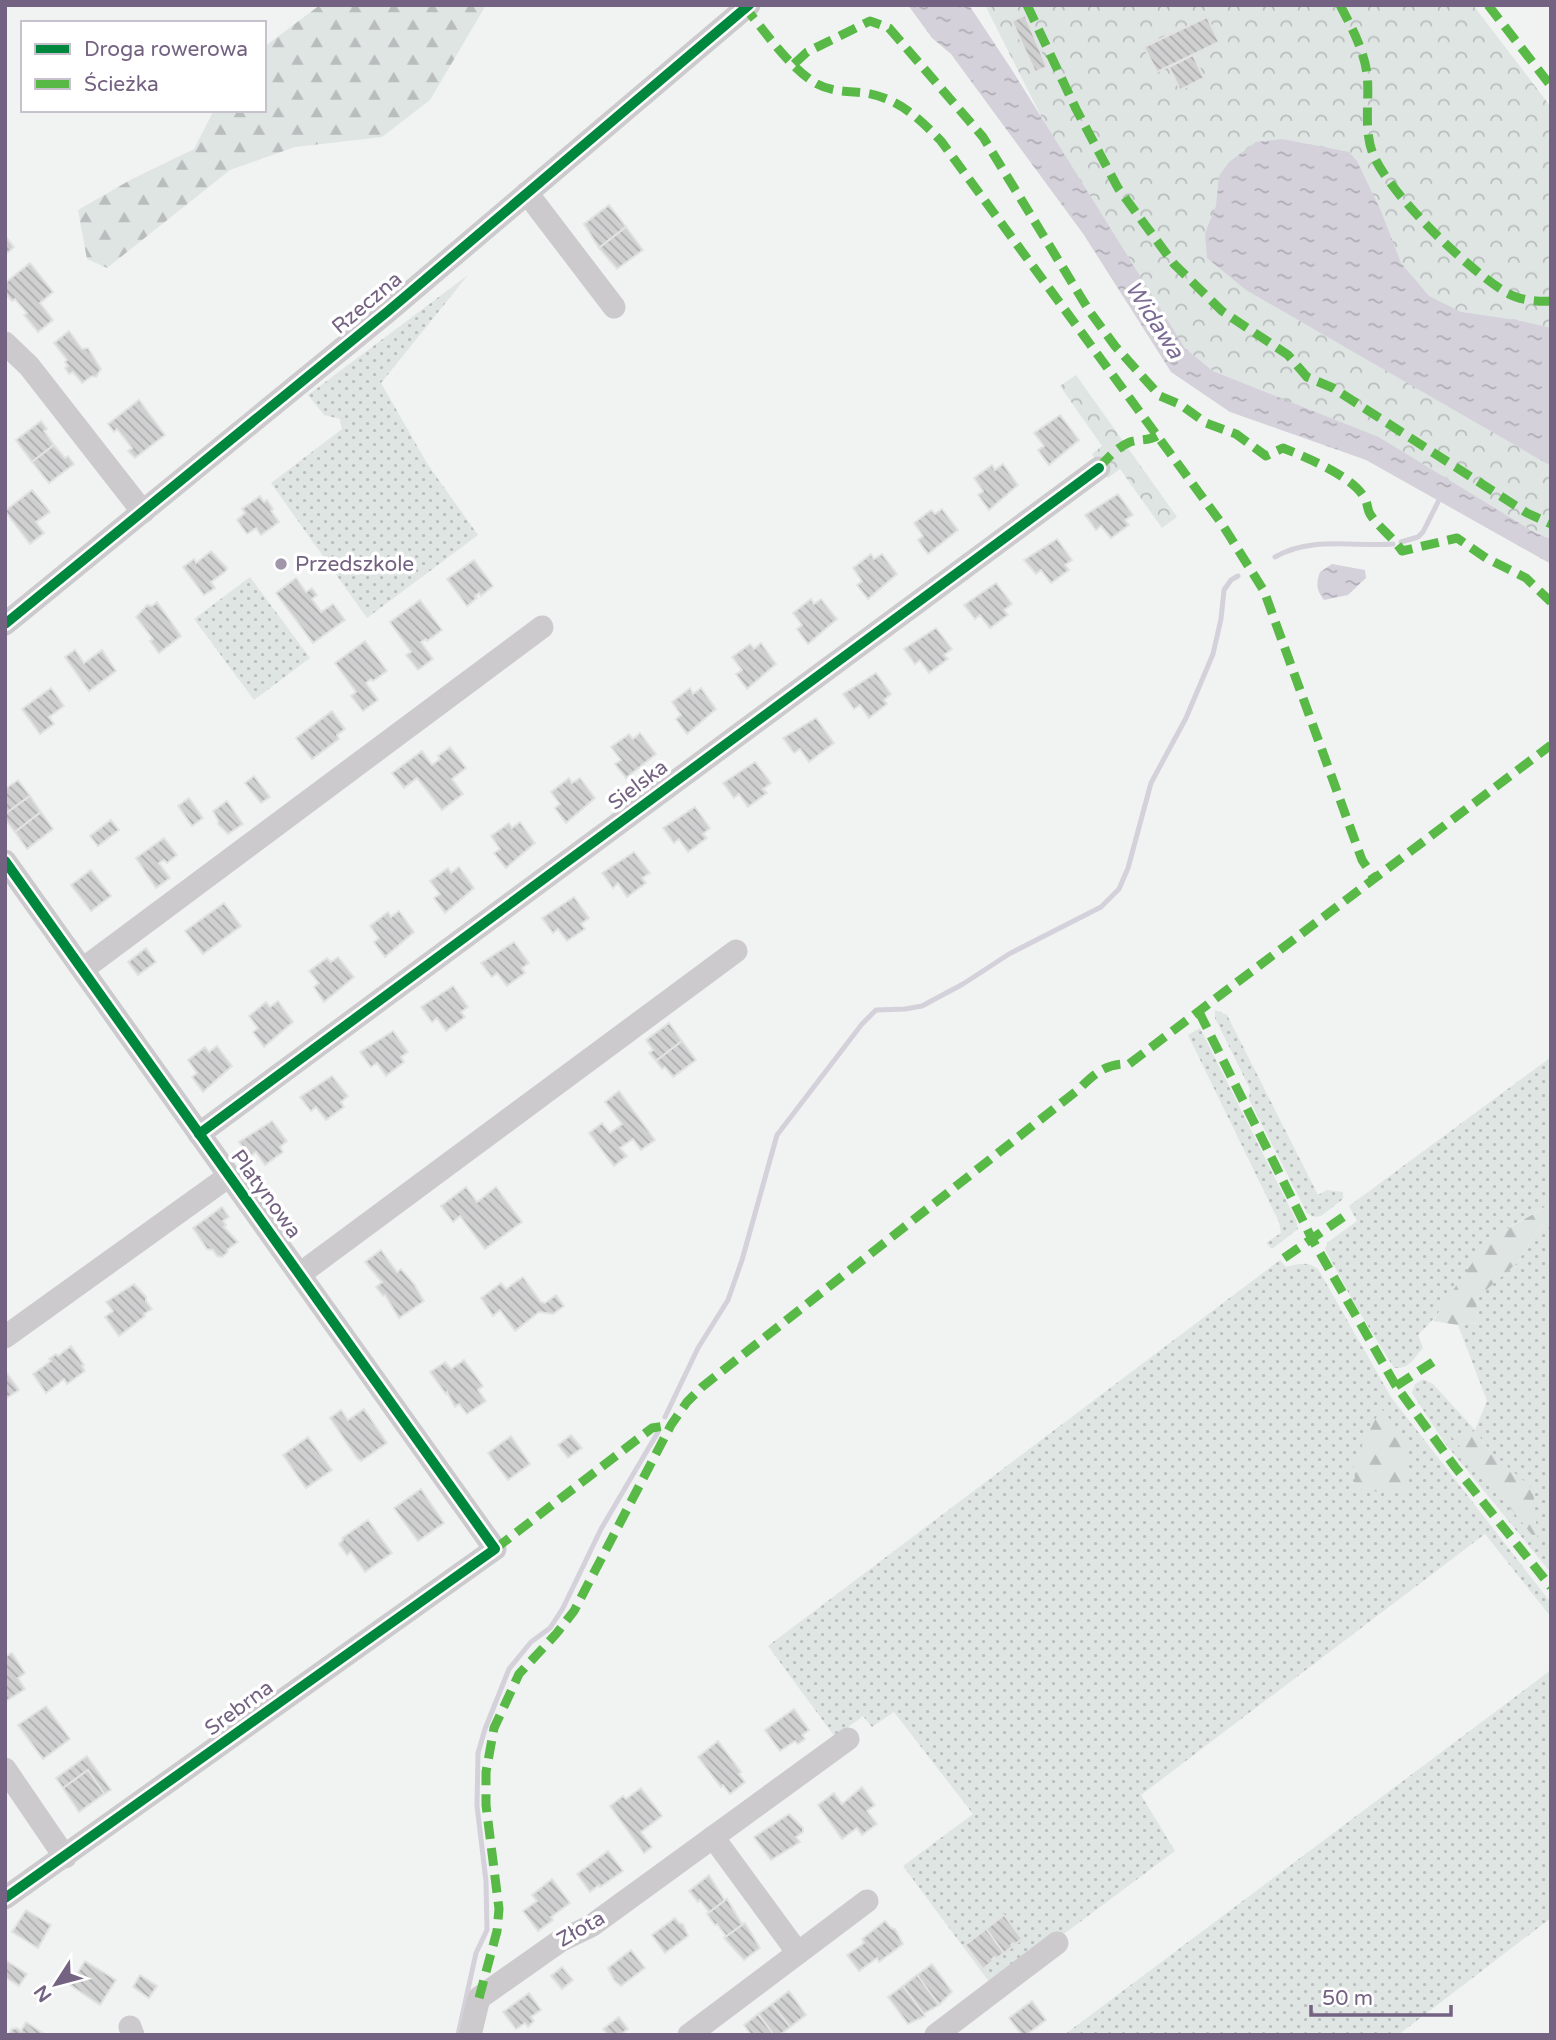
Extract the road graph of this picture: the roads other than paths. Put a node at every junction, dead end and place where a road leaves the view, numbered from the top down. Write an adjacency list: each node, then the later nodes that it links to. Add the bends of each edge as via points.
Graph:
1 (748, 5): 2 (street, Rzeczna)
2 (527, 193): 3 (street); 6 (street, Rzeczna)
3 (614, 307)
4 (5, 343): 6 (street, via 29,366)
5 (1099, 467): 12 (street, Sielska)
6 (143, 512): 7 (street, Rzeczna)
7 (5, 624)
8 (542, 627): 11 (street)
9 (5, 861): 11 (street, Platynowa)
10 (736, 951): 14 (street)
11 (83, 969): 12 (street, Platynowa)
12 (199, 1134): 13 (street, Platynowa)
13 (229, 1176): 14 (street, Platynowa); 15 (street, Platynowa)
14 (300, 1275): 16 (street, Platynowa)
15 (5, 1337)
16 (495, 1549): 20 (street, Srebrna)
17 (848, 1739): 19 (street, Złota)
18 (5, 1769): 20 (street)
19 (713, 1837): 24 (street); 25 (street, Złota, via 591,1926 560,1941 479,1998)
20 (65, 1857): 21 (street, Srebrna)
21 (5, 1898)
22 (867, 1901): 24 (street)
23 (1057, 1943): 27 (street)
24 (798, 1953): 26 (street)
25 (470, 2035)
26 (689, 2035)
27 (936, 2035)

